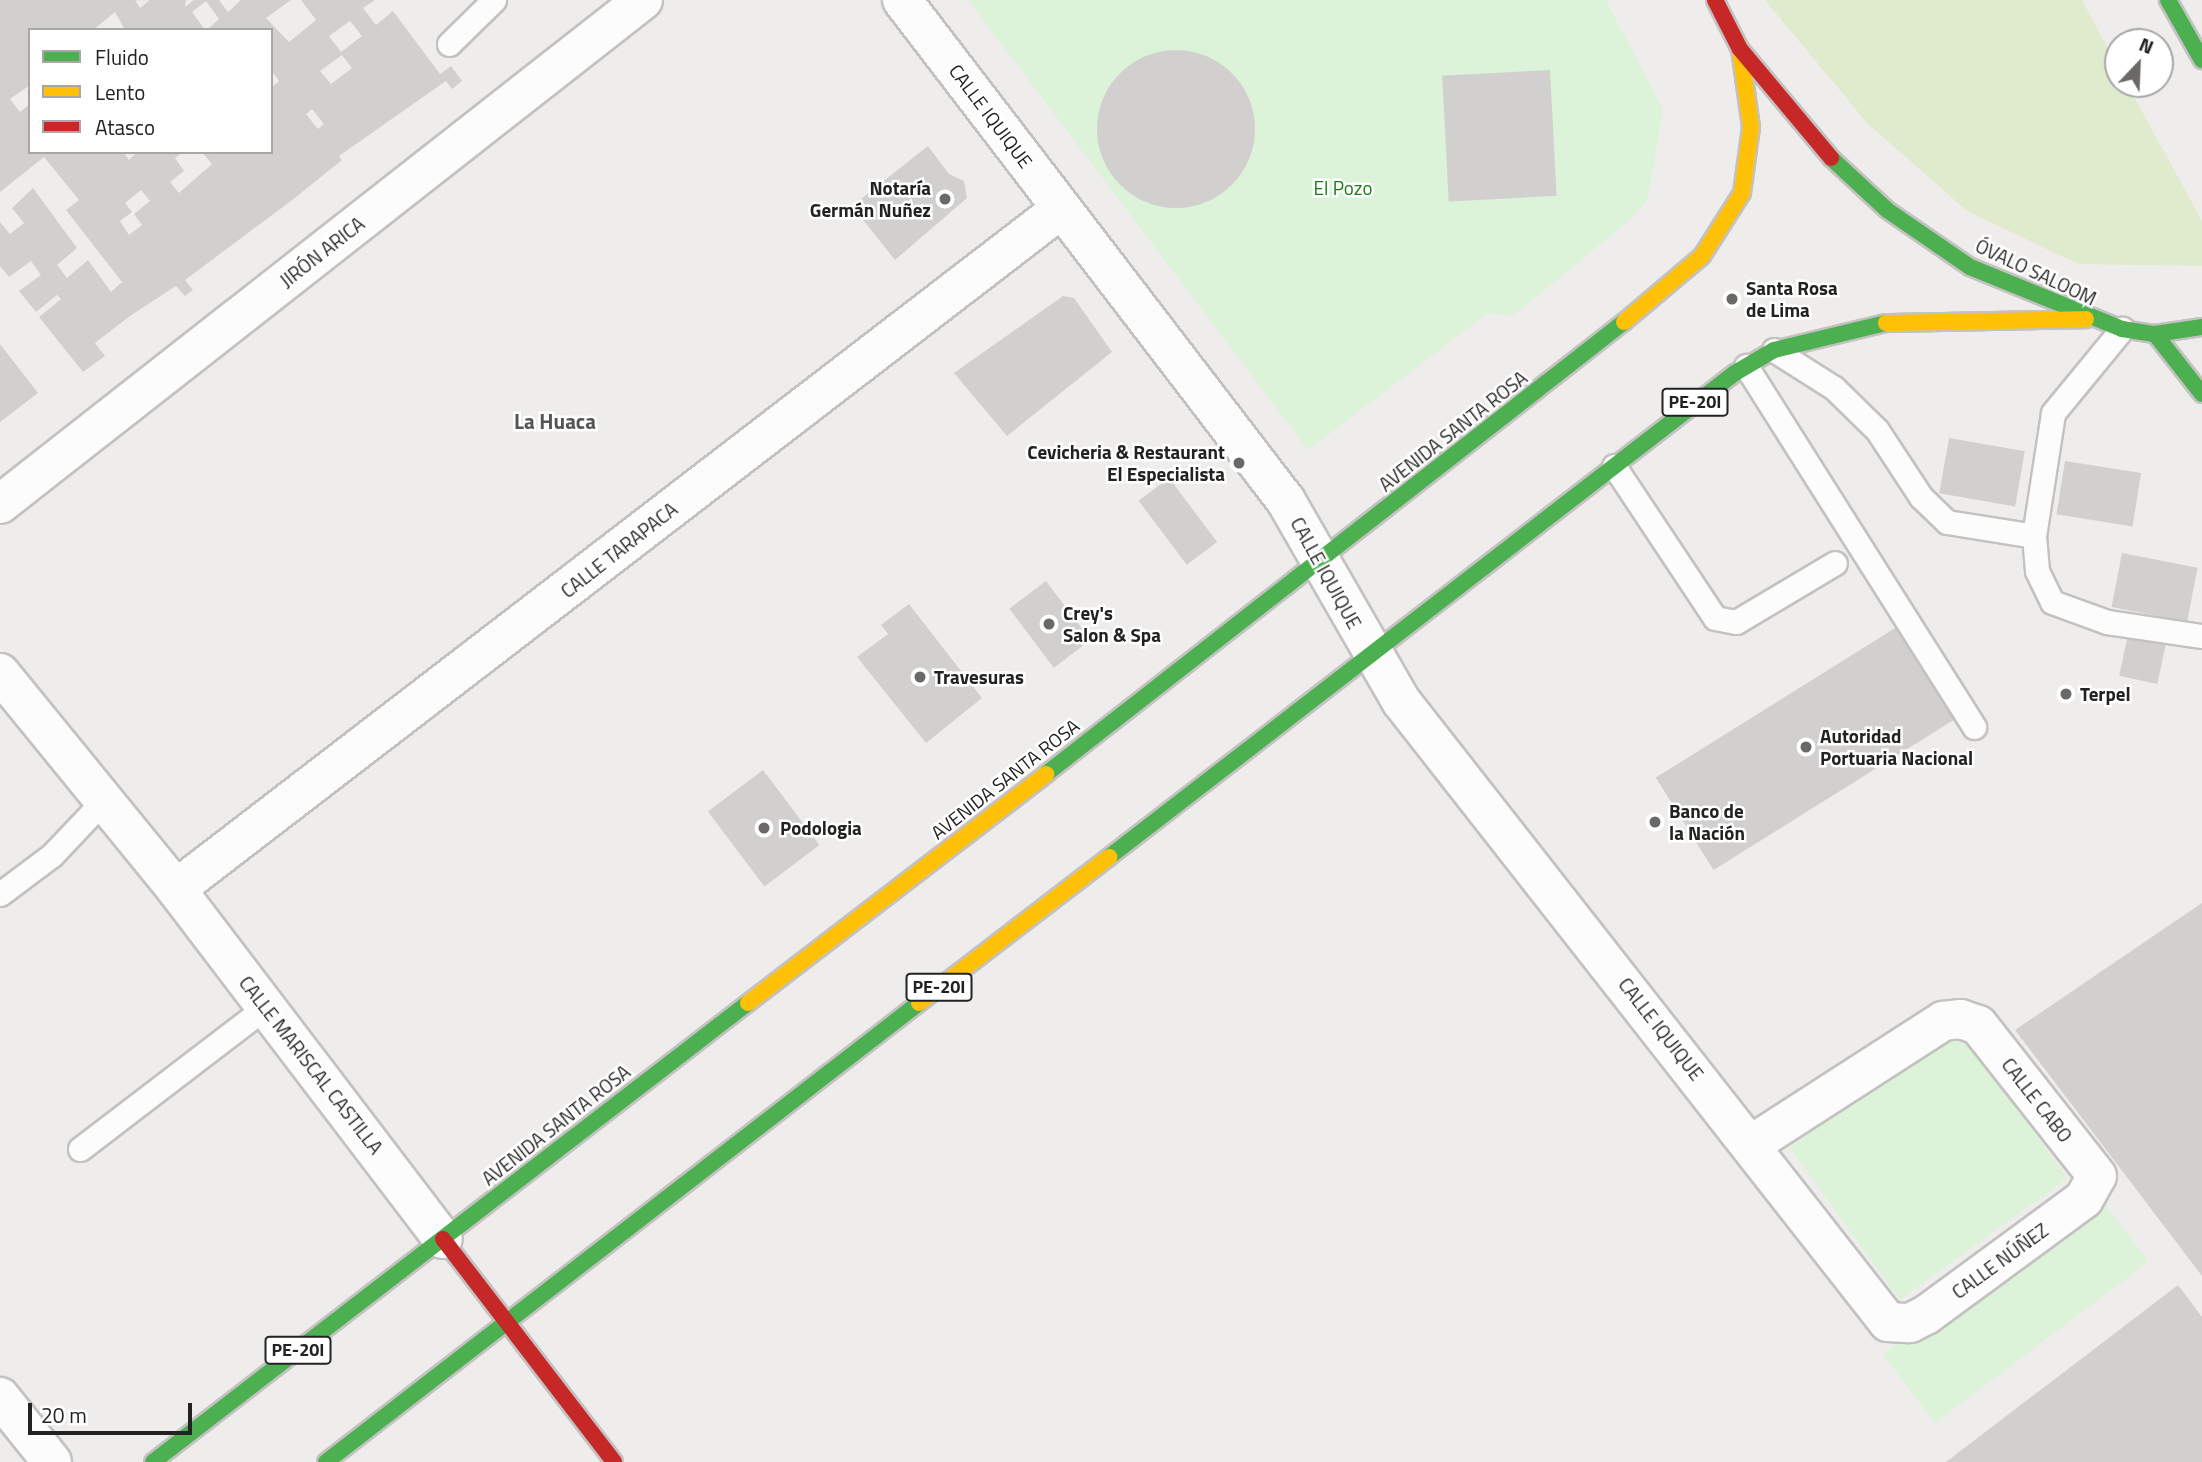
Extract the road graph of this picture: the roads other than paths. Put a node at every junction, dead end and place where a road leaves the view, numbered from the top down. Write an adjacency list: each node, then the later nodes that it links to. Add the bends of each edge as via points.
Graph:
1 (494, 0): 6 (lane)
2 (902, 0): 9 (street, CALLE IQUIQUE)
3 (1715, 0): 7 (main road, ÓVALO SALOOM / PE-20I)
4 (2168, 0): 8 (main road)
5 (638, 1): 18 (street, JIRÓN ARICA)
6 (449, 44)
7 (1740, 49): 10 (main road, ÓVALO SALOOM / PE-20I, via 1836,164 1887,210 1970,267); 20 (main road, AVENIDA SANTA ROSA / PE-20I, via 1749,90 1748,164 1728,222 1702,257)
8 (2202, 60)
9 (1061, 209): 20 (street, CALLE IQUIQUE, via 1286,501); 27 (street, CALLE TARAPACA)
10 (2086, 319): 12 (main road, ÓVALO SALOOM / PE-20I); 14 (main road, PE-20I, via 1899,320 1860,325)
11 (2202, 327): 13 (main road, ÓVALO SALOOM / PE-20I)
12 (2122, 329): 13 (main road, ÓVALO SALOOM / PE-20I); 19 (lane, via 2053,413)
13 (2155, 334): 16 (main road)
14 (1774, 350): 15 (main road, PE-20I); 19 (lane, via 1834,388 1877,430 1921,497 1947,522)
15 (1746, 366): 17 (main road, PE-20I); 25 (lane)
16 (2202, 394)
17 (1614, 466): 21 (lane, via 1715,618 1736,622); 23 (main road, PE-20I)
18 (0, 504)
19 (2034, 536): 22 (lane, via 2037,571 2052,602 2107,622)
20 (1319, 561): 23 (street, CALLE IQUIQUE); 33 (main road, AVENIDA SANTA ROSA / PE-20I)
21 (1835, 563)
22 (2202, 636)
23 (1371, 653): 30 (street, CALLE IQUIQUE, via 1401,701); 34 (main road, PE-20I)
24 (0, 673): 26 (street, CALLE MARISCAL CASTILLA)
25 (1973, 727)
26 (104, 800): 27 (street, CALLE MARISCAL CASTILLA); 28 (lane, via 52,855)
27 (176, 889): 29 (street, CALLE MARISCAL CASTILLA)
28 (0, 894)
29 (266, 1007): 31 (lane); 33 (street, CALLE MARISCAL CASTILLA)
30 (1752, 1144): 32 (street, CALLE CABO, via 1943,1021 1978,1025); 35 (street, CALLE IQUIQUE)
31 (80, 1149)
32 (2097, 1176): 35 (street, CALLE NÚÑEZ, via 2084,1199 1926,1315 1910,1323)
33 (443, 1239): 34 (main road, CALLE MARISCAL CASTILLA); 38 (main road, AVENIDA SANTA ROSA / PE-20I)
34 (507, 1322): 39 (main road, PE-20I); 40 (main road, CALLE MARISCAL CASTILLA)
35 (1888, 1322)
36 (0, 1397): 37 (street)
37 (52, 1462)
38 (153, 1462)
39 (326, 1462)
40 (614, 1462)

